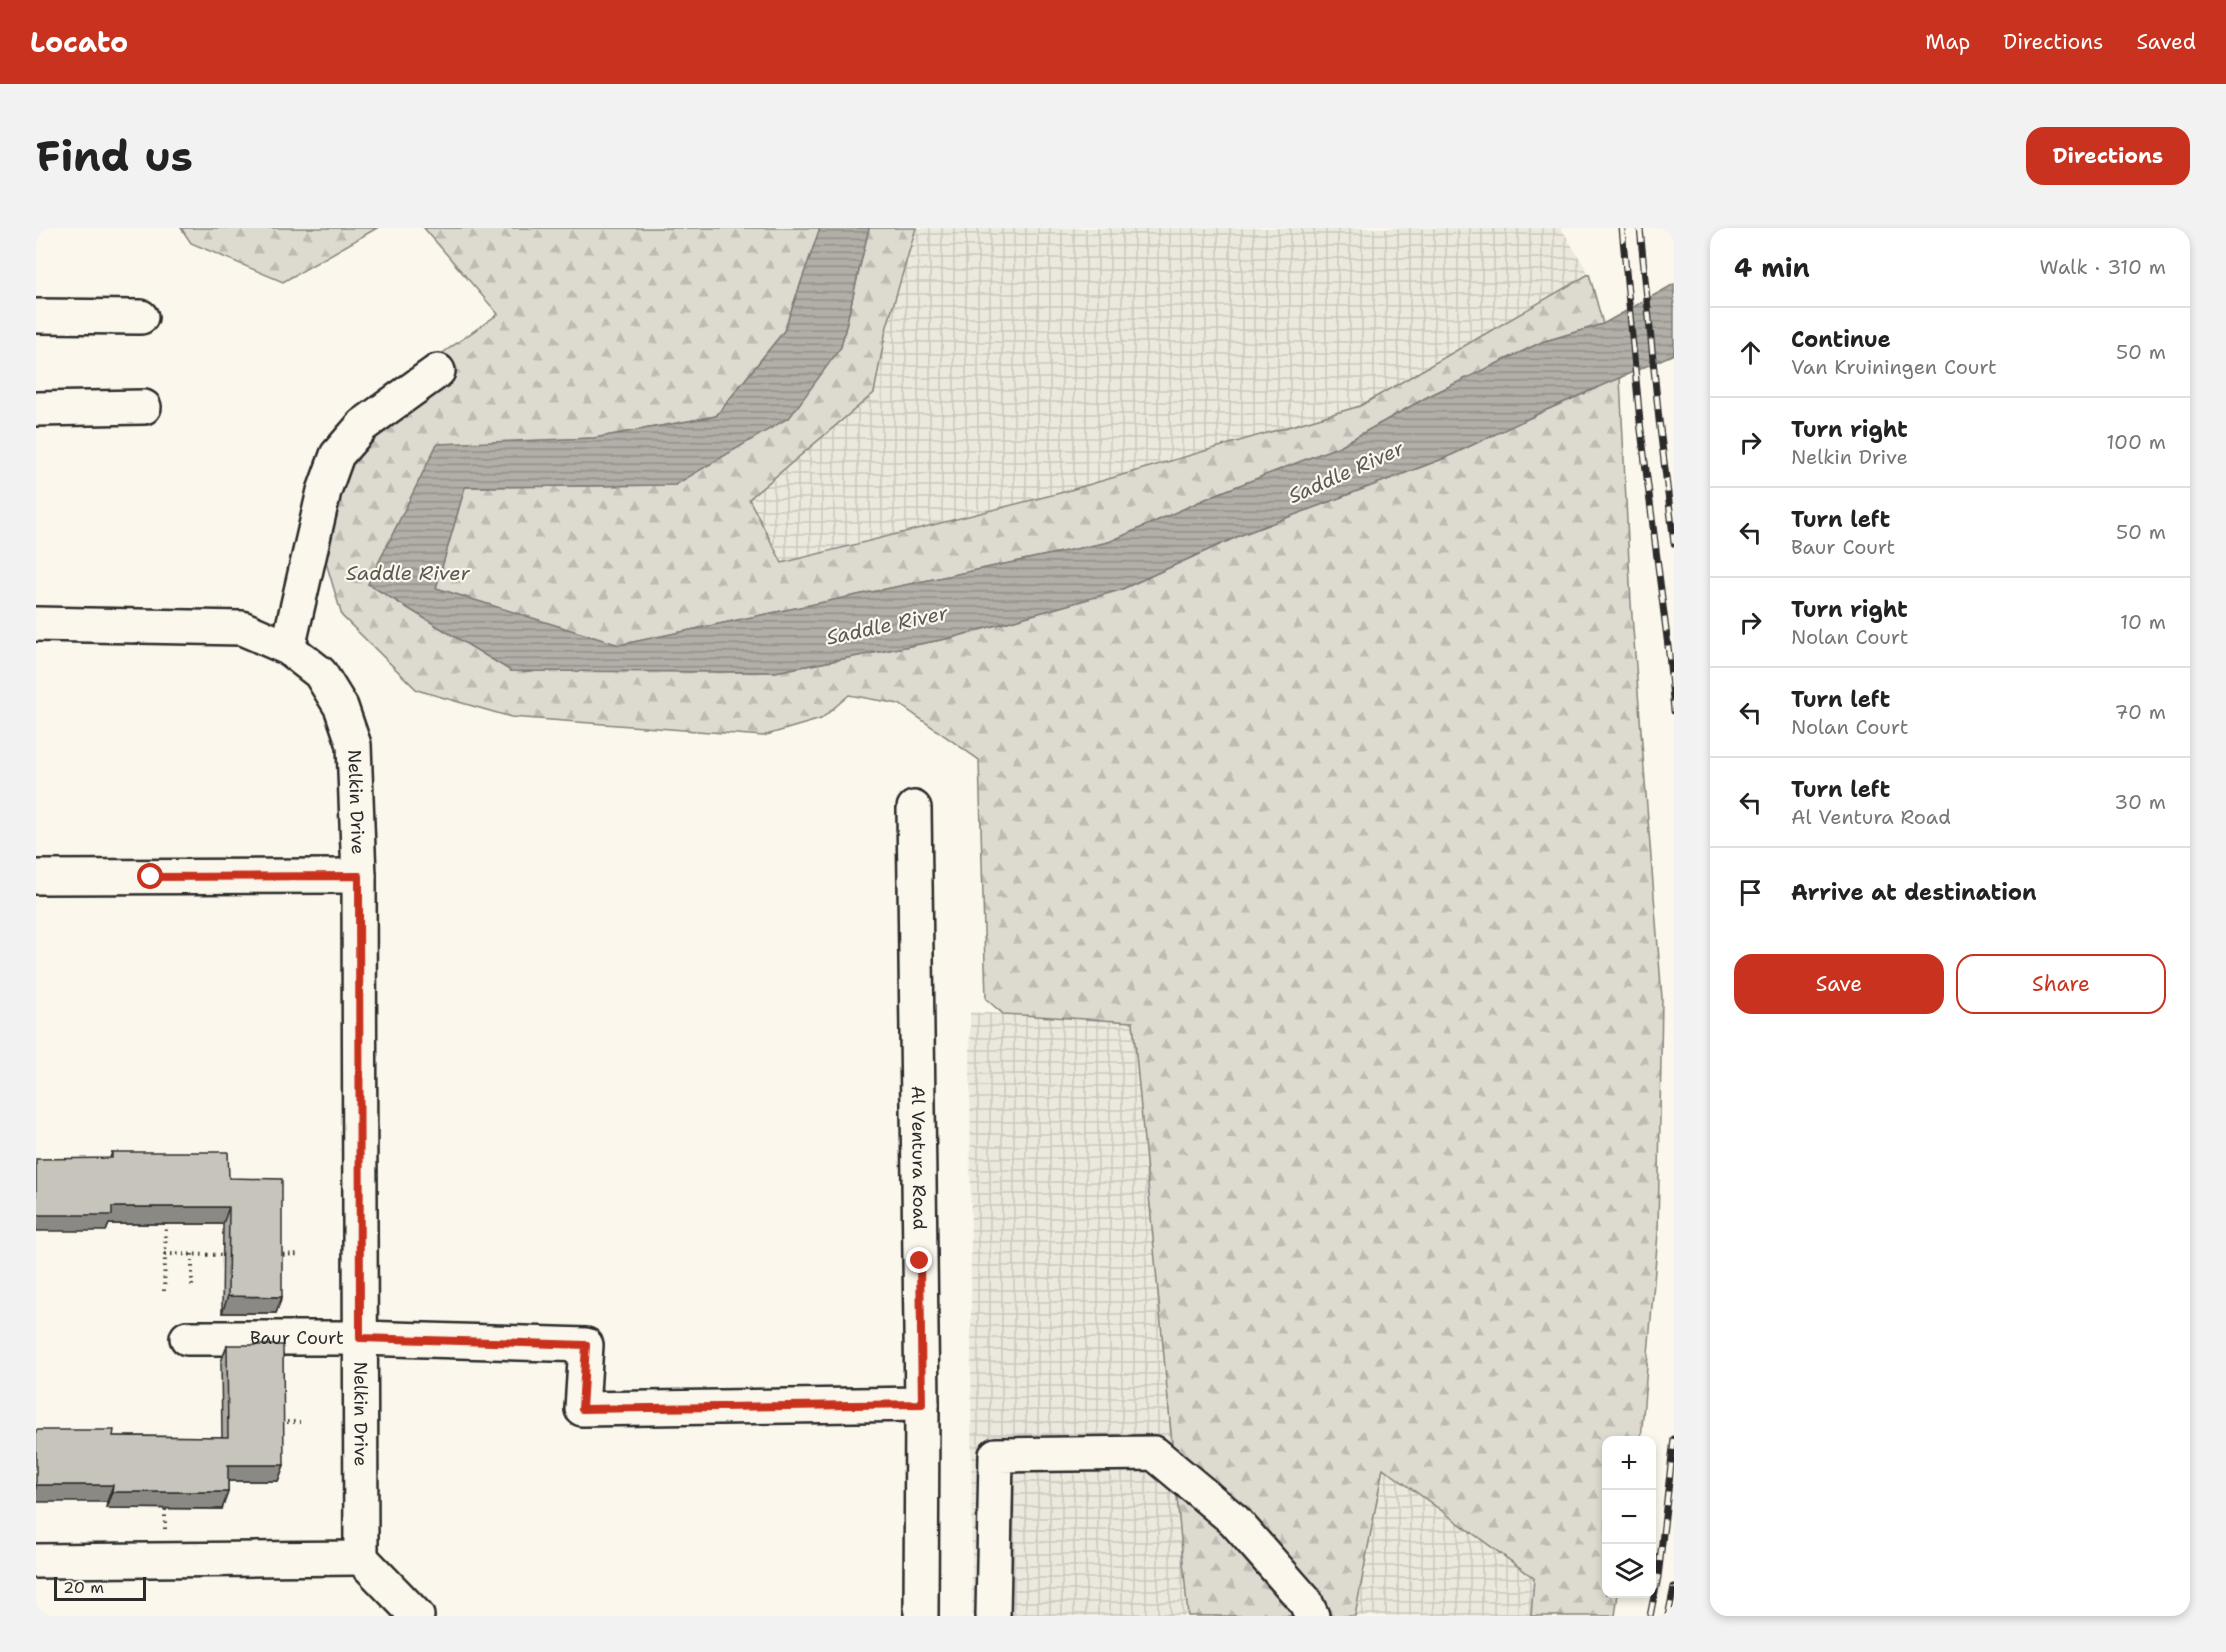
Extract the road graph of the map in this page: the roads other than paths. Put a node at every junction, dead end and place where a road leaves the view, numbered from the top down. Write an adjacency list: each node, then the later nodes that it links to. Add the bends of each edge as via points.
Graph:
1 (36, 316): 2 (street)
2 (141, 317)
3 (438, 371): 7 (street, via 363,425 337,455 324,491)
4 (144, 407): 5 (street)
5 (36, 409)
6 (36, 624): 7 (street, Nelkin Drive, via 242,628)
7 (288, 648): 9 (street, Nelkin Drive, via 320,673 341,707 354,745)
8 (914, 808): 13 (street, Al Ventura Road)
9 (359, 876): 10 (street); 12 (street, Nelkin Drive)
10 (36, 878)
11 (187, 1338): 12 (street, Baur Court)
12 (360, 1338): 13 (street, Baur Court, via 586,1345 582,1409); 14 (street, Nelkin Drive)
13 (922, 1404): 17 (street, Al Ventura Road)
14 (361, 1558): 15 (street); 16 (street)
15 (36, 1561)
16 (417, 1616)
17 (921, 1616)
18 (993, 1616): 19 (street, via 996,1455 1154,1453 1234,1520 1305,1601)
19 (1312, 1616)

